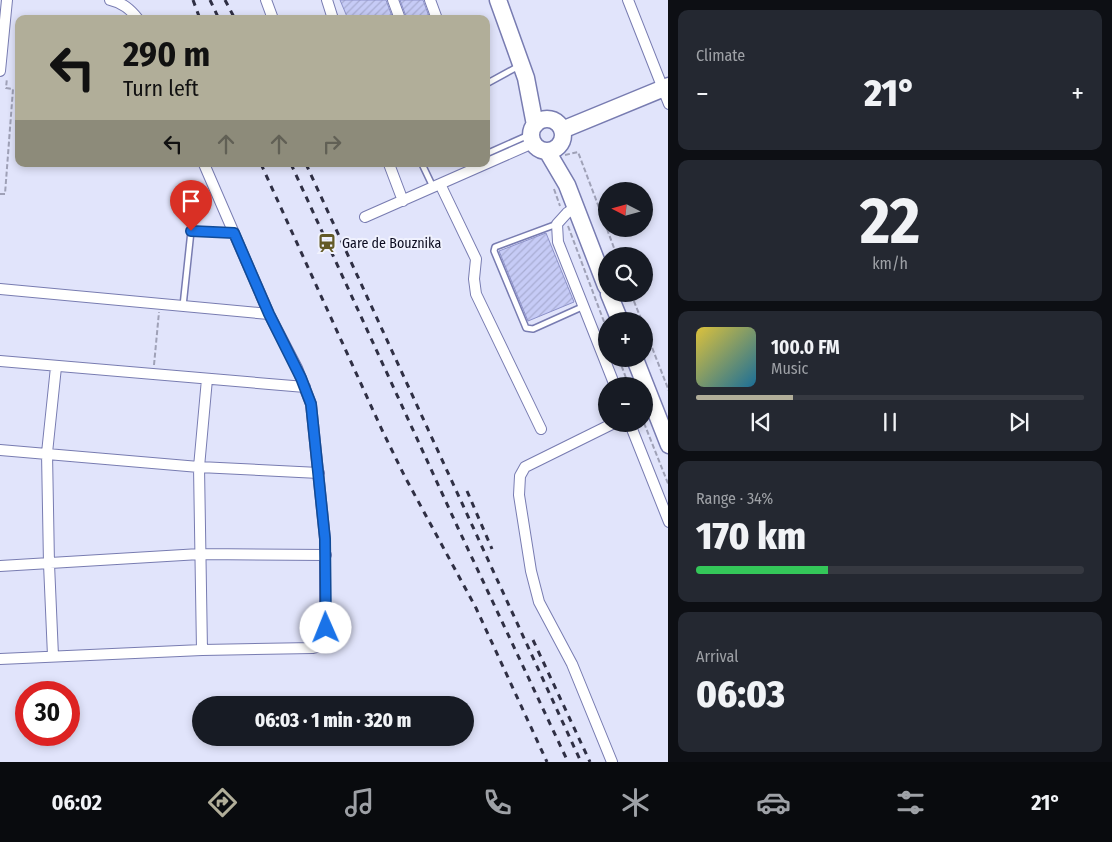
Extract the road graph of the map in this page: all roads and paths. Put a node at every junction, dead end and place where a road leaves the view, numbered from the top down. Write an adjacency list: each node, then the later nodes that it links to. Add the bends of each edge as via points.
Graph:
1 (7, 0): 14 (street)
2 (110, 0): 9 (street, via 130,9)
3 (266, 0): 10 (street)
4 (327, 0): 11 (street)
5 (393, 0): 12 (street)
6 (430, 0): 13 (street)
7 (628, 0): 17 (street)
8 (502, 1): 15 (main road)
9 (135, 15)
10 (272, 15)
11 (333, 15)
12 (399, 15)
13 (436, 15)
14 (4, 71): 28 (path, via 6,88 13,89 4,194)
15 (523, 71): 16 (lane); 19 (main road)
16 (490, 83)
17 (665, 87): 18 (street); 19 (main road)
18 (668, 104)
19 (548, 138): 20 (lane); 21 (street); 27 (main road); 30 (path, via 578,152)
20 (490, 153)
21 (490, 163)
22 (205, 167): 33 (street)
23 (390, 167): 29 (street)
24 (424, 167): 26 (lane)
25 (481, 167): 26 (street)
26 (437, 186): 29 (street); 50 (street, via 476,259 476,294)
27 (560, 187): 31 (main road); 31 (path)
28 (0, 194)
29 (403, 201): 32 (street)
30 (598, 204)
31 (566, 215): 34 (main road); 38 (street, via 556,234); 38 (lane, via 496,247 494,251 526,328 533,330); 39 (path)
32 (365, 217)
33 (234, 233): 37 (lane, via 191,231); 40 (street)
34 (598, 272)
35 (0, 289): 36 (street)
36 (160, 304): 37 (street); 44 (path)
37 (183, 306): 40 (street)
38 (582, 307): 45 (street)
39 (601, 312)
40 (269, 314): 47 (street)
41 (653, 351): 48 (path)
42 (0, 361): 43 (street)
43 (56, 367): 44 (street); 56 (street)
44 (153, 375): 46 (street)
45 (611, 377)
46 (207, 379): 47 (street); 57 (street)
47 (305, 388): 58 (street, via 311,404)
48 (668, 392)
49 (653, 415): 54 (main road)
50 (541, 429)
51 (598, 431): 68 (street, via 525,467 519,487 531,571 539,602 572,664)
52 (633, 432): 60 (street)
53 (647, 432): 59 (path)
54 (668, 445)
55 (0, 450): 56 (street)
56 (47, 453): 57 (street); 63 (street)
57 (199, 467): 58 (street); 61 (street)
58 (319, 473): 62 (street)
59 (668, 486)
60 (668, 522)
61 (200, 554): 62 (street); 63 (street); 65 (street)
62 (326, 555): 65 (street, via 326,636 321,646)
63 (49, 564): 64 (street); 66 (street)
64 (0, 566)
65 (202, 650): 66 (street)
66 (52, 656): 67 (street)
67 (0, 659)
68 (612, 762)

